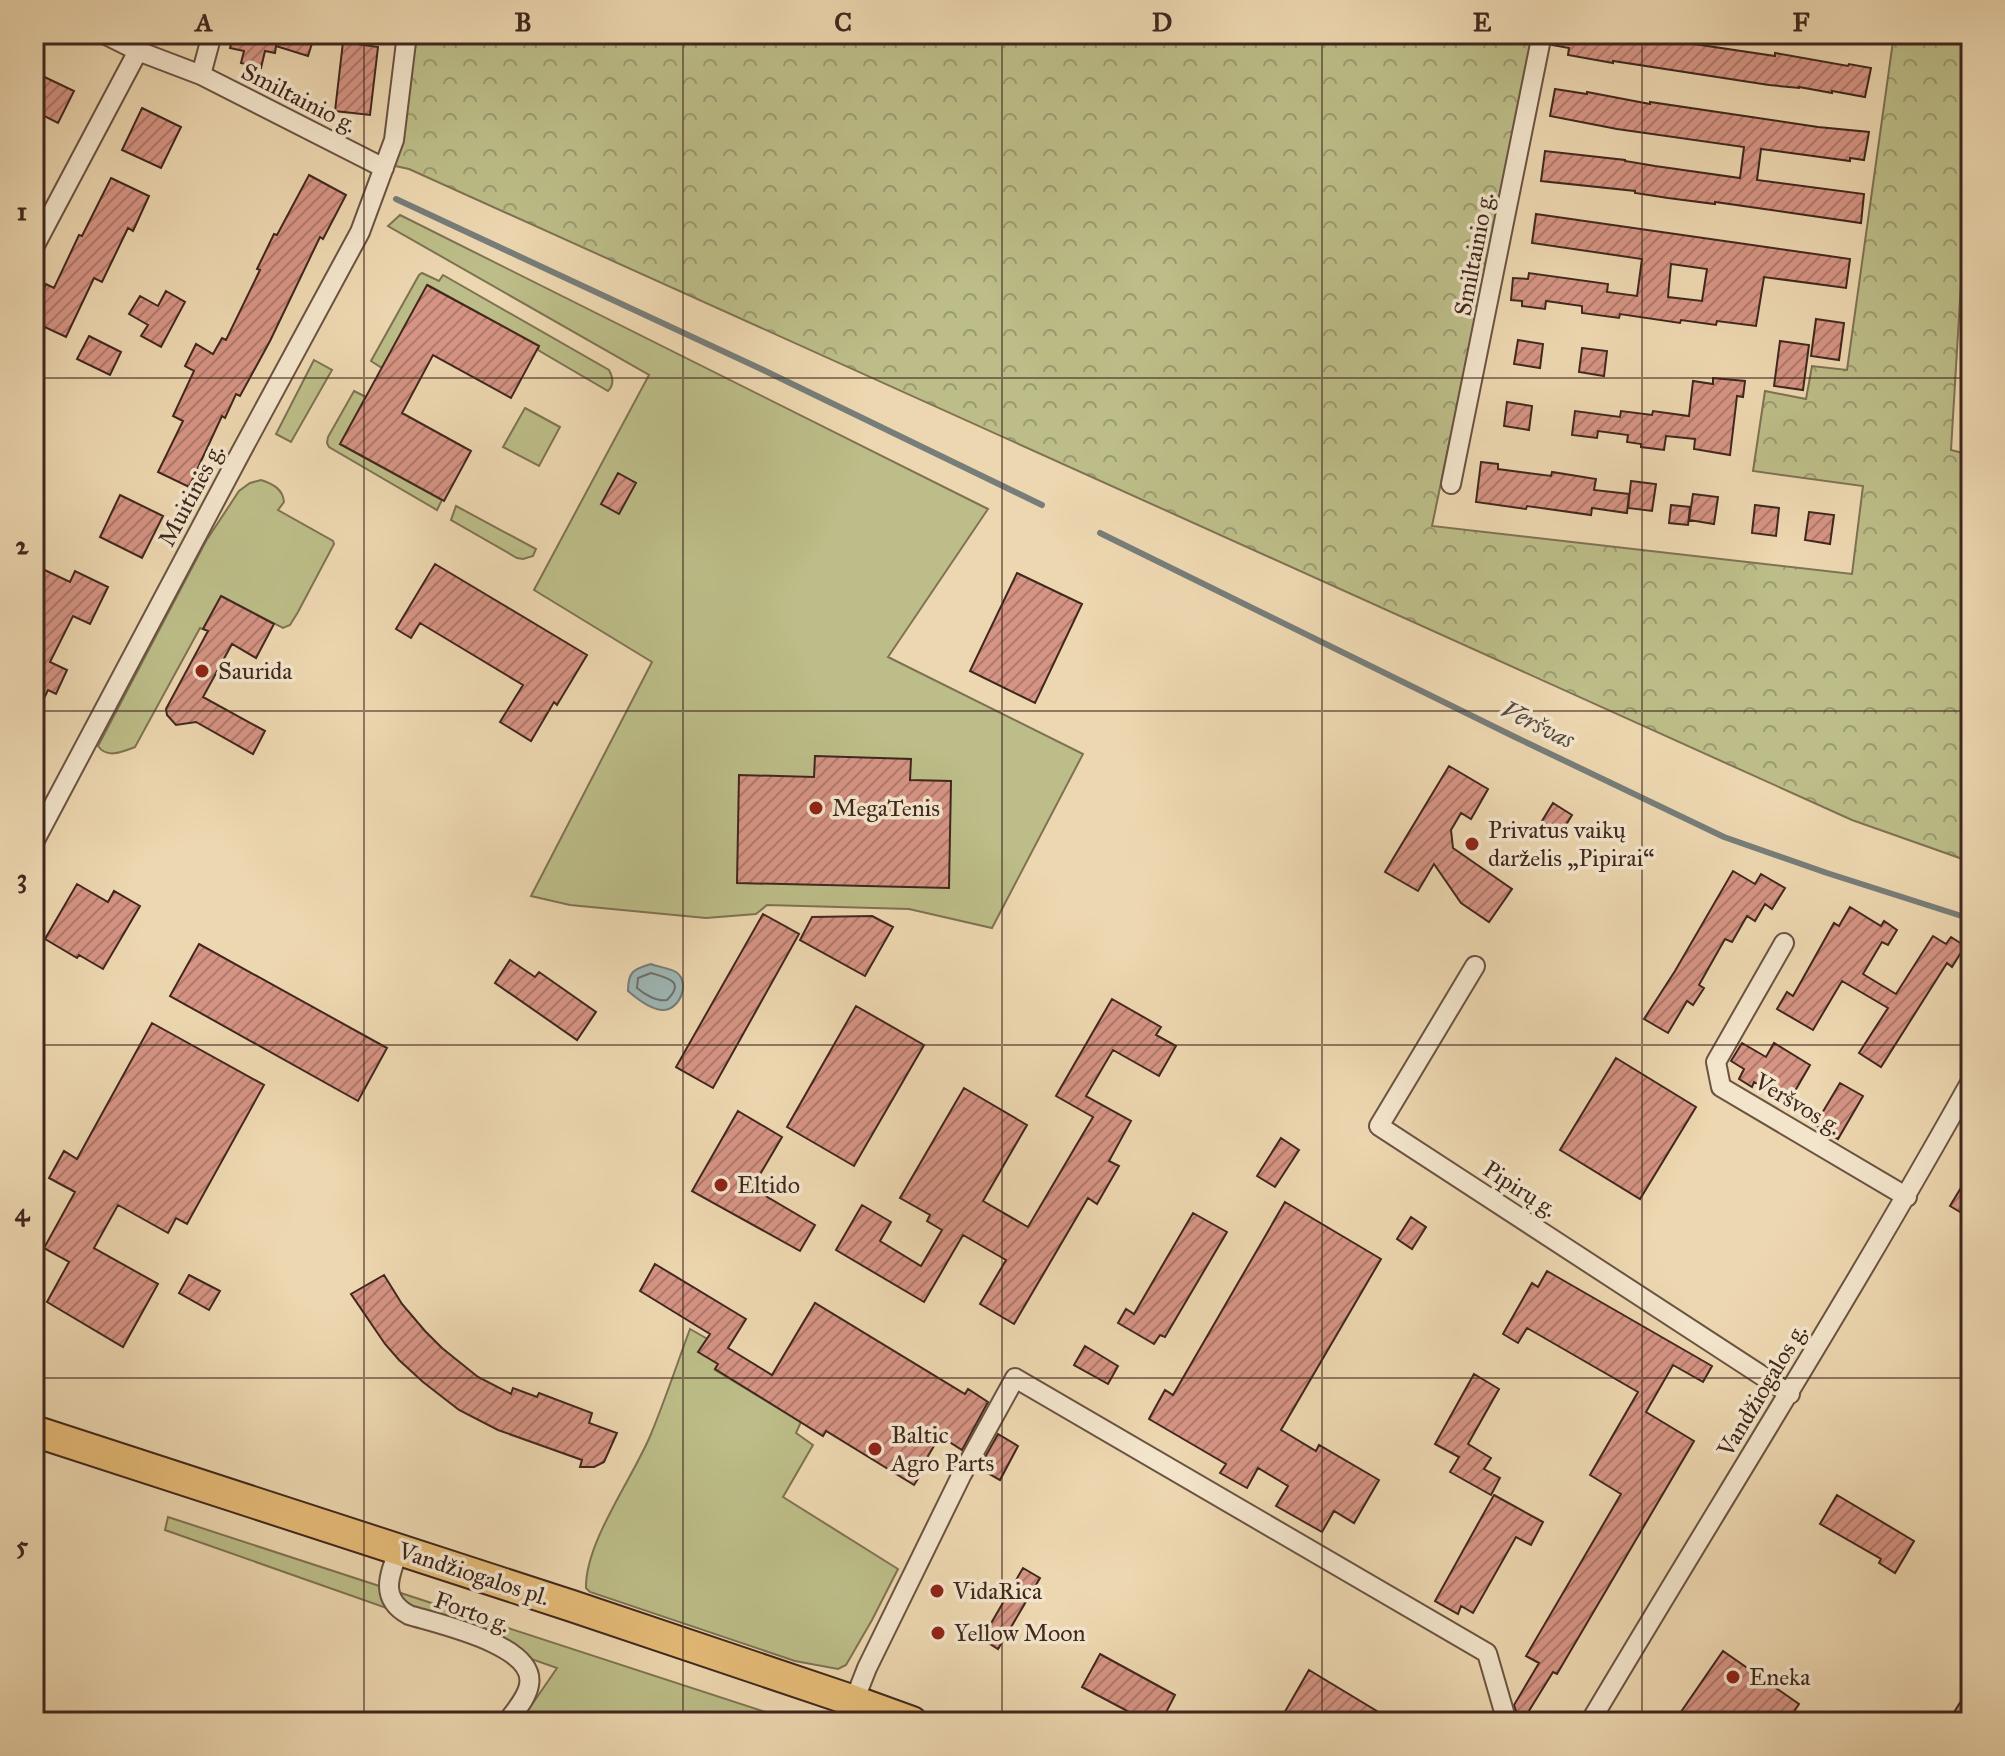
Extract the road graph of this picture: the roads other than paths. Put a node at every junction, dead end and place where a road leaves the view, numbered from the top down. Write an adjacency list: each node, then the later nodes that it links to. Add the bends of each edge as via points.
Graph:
1 (104, 34): 5 (street, Smiltainio g.)
2 (212, 34): 6 (street)
3 (407, 34): 7 (street, Muitinės g., via 394,140)
4 (1542, 34): 9 (street, Smiltainio g.)
5 (138, 51): 6 (street, Smiltainio g.); 8 (street)
6 (201, 75): 7 (street, Smiltainio g.)
7 (384, 168): 10 (street, Muitinės g., via 360,232)
8 (34, 247)
9 (1451, 484)
10 (34, 842)
11 (1784, 943): 14 (street, Veršvos g., via 1716,1062 1721,1087)
12 (1475, 966): 15 (street, Pipirų g., via 1379,1126)
13 (1971, 1081): 14 (street, Vandžiogalos g.)
14 (1907, 1197): 15 (street, Vandžiogalos g.)
15 (1790, 1394): 22 (street, Vandžiogalos g.)
16 (34, 1431): 17 (main road, Vandžiogalos pl.)
17 (399, 1550): 18 (main road, Vandžiogalos pl.); 19 (street, Forto g., via 388,1580 399,1608 499,1645 527,1668 529,1689)
18 (854, 1701): 20 (main road, Vandžiogalos pl.); 21 (street, via 955,1488 1015,1378 1487,1653)
19 (507, 1722)
20 (912, 1722)
21 (1507, 1722)
22 (1590, 1722)

